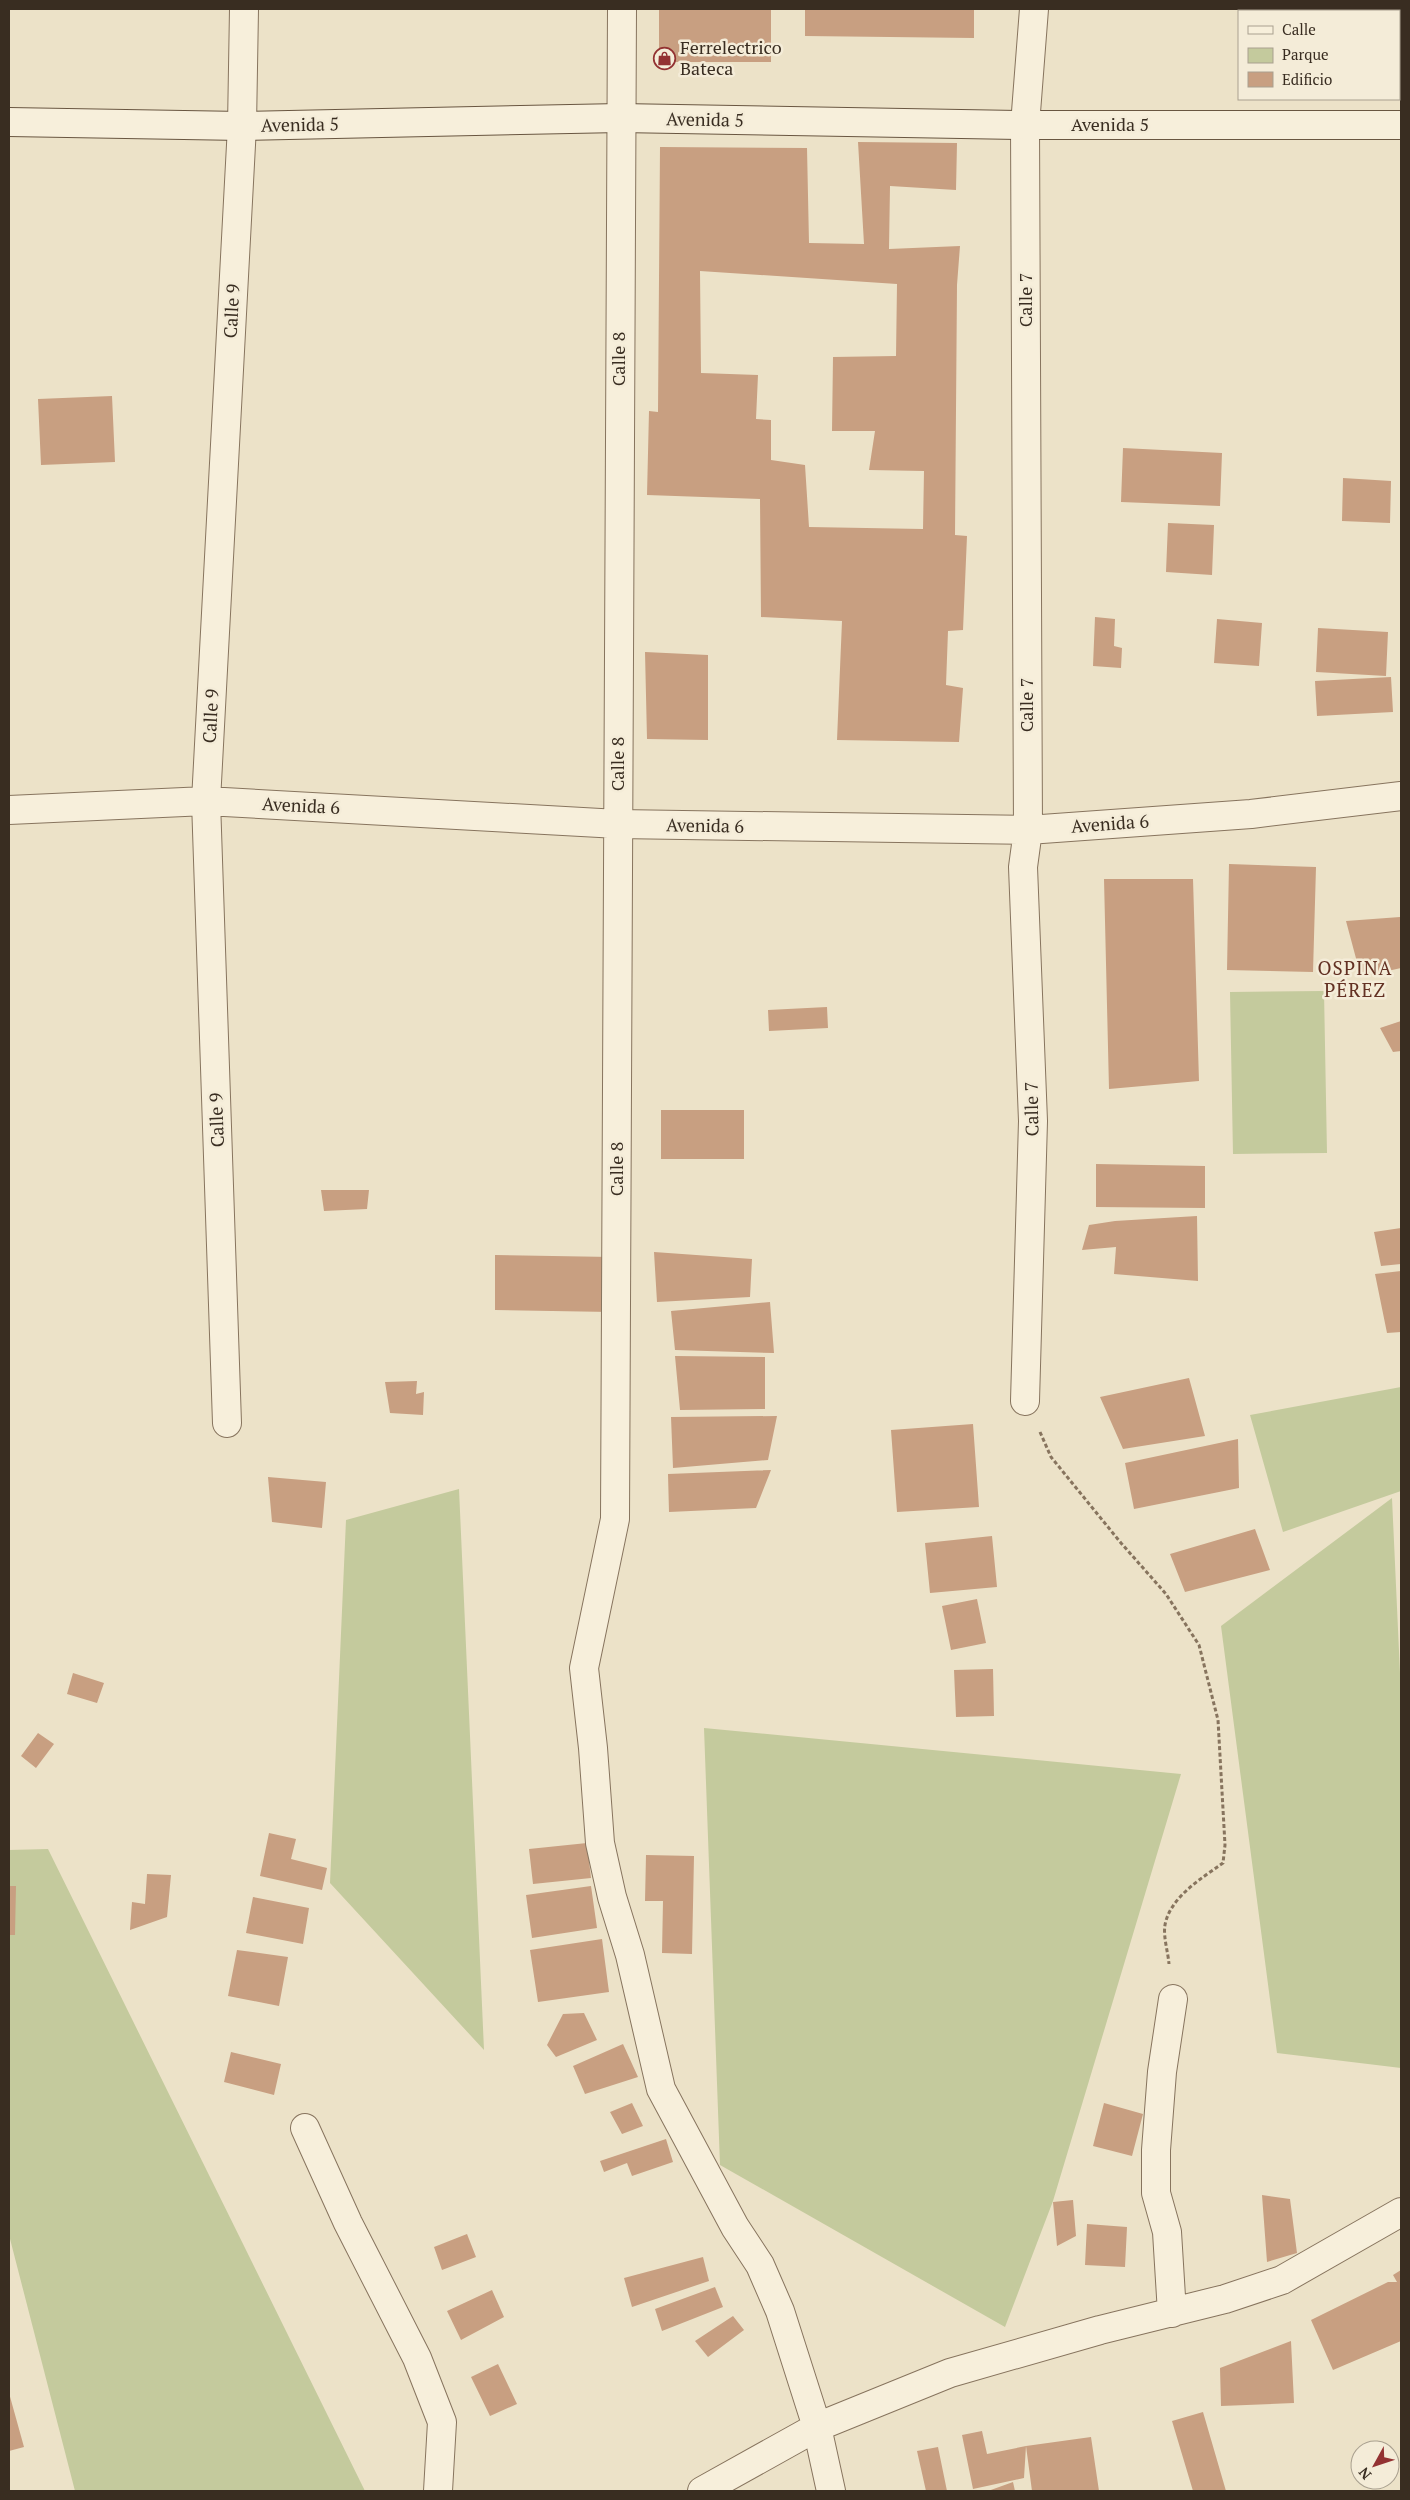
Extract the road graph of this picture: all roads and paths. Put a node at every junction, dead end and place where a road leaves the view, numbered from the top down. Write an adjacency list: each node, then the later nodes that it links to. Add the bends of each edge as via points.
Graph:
1 (244, 9): 8 (street, Calle 9)
2 (622, 9): 4 (street, Calle 8)
3 (1034, 9): 6 (street, Calle 7)
4 (620, 118): 6 (street, Avenida 5); 8 (street, Avenida 5); 12 (street, Calle 8)
5 (9, 122): 8 (street, Avenida 5)
6 (1025, 125): 7 (street, Avenida 5); 13 (street, Calle 7)
7 (1401, 125)
8 (242, 126): 10 (street, Calle 9)
9 (1401, 796): 13 (street, Avenida 6, via 1251,814)
10 (206, 801): 11 (street, Avenida 6); 12 (street, Avenida 6); 15 (street, Calle 9)
11 (9, 810)
12 (618, 824): 13 (street, Avenida 6); 20 (street, Calle 8, via 615,1519 584,1668 600,1843 661,2089 735,2227 760,2265 780,2312)
13 (1028, 830): 14 (street, Calle 7, via 1023,867 1033,1121)
14 (1025, 1401): 16 (path, via 1051,1457 1166,1594 1199,1645 1218,1720 1226,1844 1223,1863 1194,1883 1171,1910 1165,1925)
15 (227, 1423)
16 (1174, 1999): 19 (street, via 1162,2072 1156,2150 1156,2193 1167,2232)
17 (305, 2128): 21 (street, via 348,2223 417,2358 442,2422)
18 (1401, 2212): 19 (street, via 1282,2280)
19 (1172, 2313): 20 (street, via 950,2373)
20 (817, 2427): 22 (street); 23 (street, Calle 8)
21 (438, 2491)
22 (702, 2491)
23 (832, 2491)

